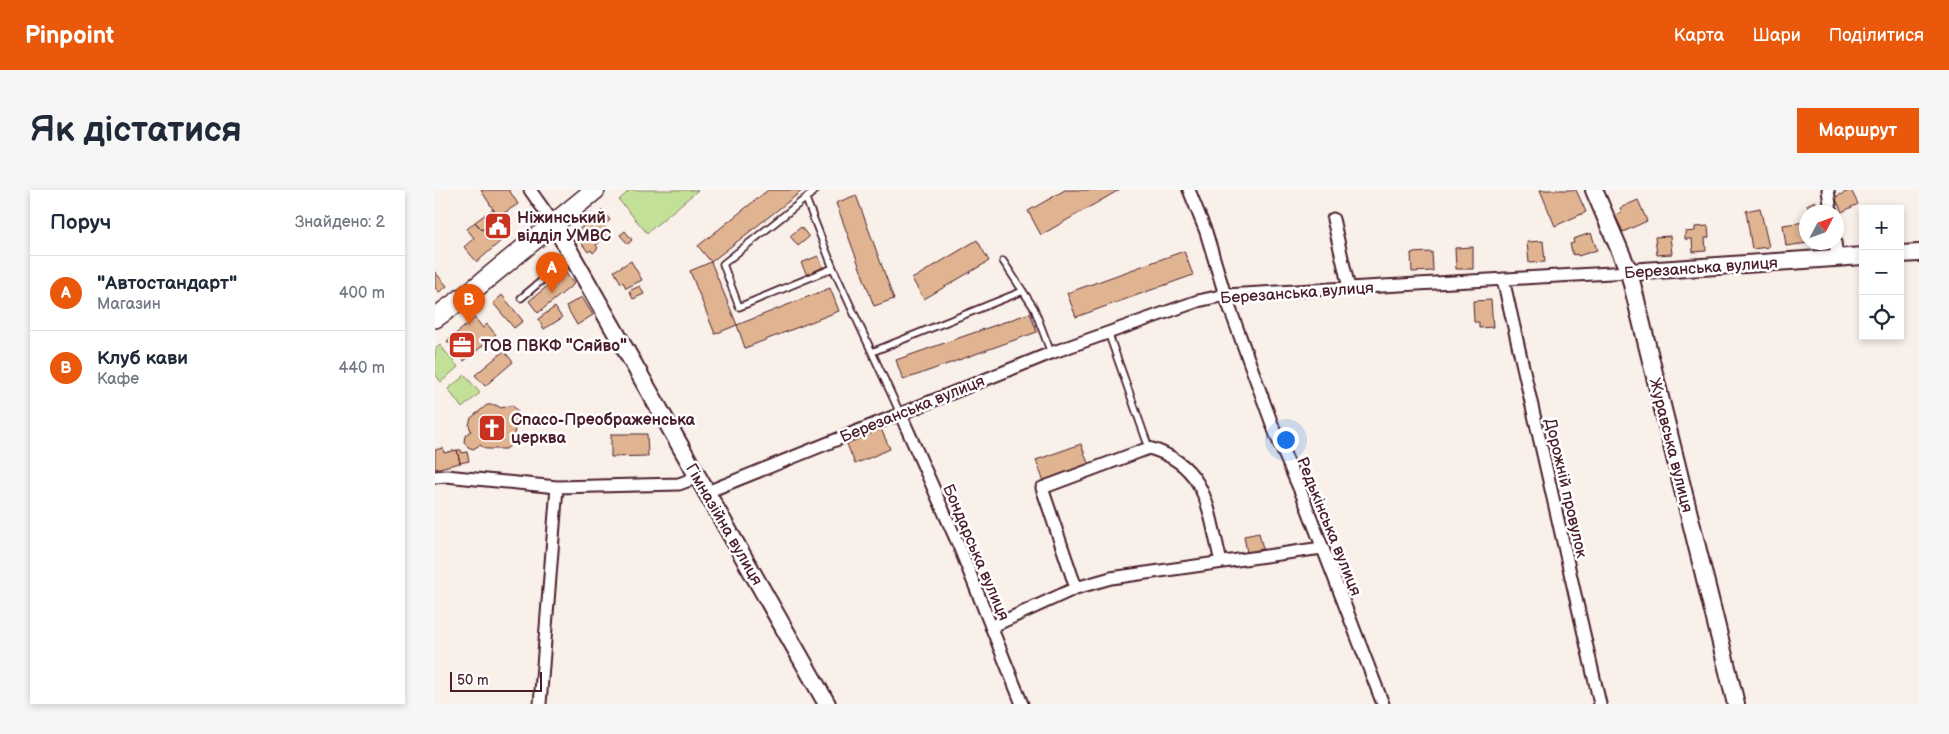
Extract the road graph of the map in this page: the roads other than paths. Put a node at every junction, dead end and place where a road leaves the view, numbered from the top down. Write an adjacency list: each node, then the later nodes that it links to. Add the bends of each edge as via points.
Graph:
1 (530, 190): 10 (street, Гімназійна вулиця)
2 (595, 190): 10 (main road)
3 (816, 190): 7 (lane)
4 (1189, 190): 22 (street, Редькінська вулиця)
5 (1595, 190): 18 (street, Журавська вулиця)
6 (1828, 190): 8 (street)
7 (806, 199): 17 (lane); 17 (lane, via 723,264 739,307)
8 (1830, 205)
9 (1333, 219): 20 (street)
10 (554, 224): 15 (street, Гімназійна вулиця); 24 (main road)
11 (1836, 250): 14 (street, Березанська вулиця); 18 (street, Березанська вулиця)
12 (1919, 253): 13 (street)
13 (1904, 254)
14 (1859, 255)
15 (571, 256): 23 (lane); 31 (street, Гімназійна вулиця)
16 (1003, 261): 21 (lane)
17 (833, 268): 26 (lane)
18 (1629, 272): 19 (street, Березанська вулиця); 43 (street, Журавська вулиця)
19 (1503, 279): 20 (street, Березанська вулиця); 42 (street, Дорожній провулок)
20 (1349, 288): 22 (street, Березанська вулиця)
21 (1023, 291): 26 (lane); 27 (lane, via 1034,308)
22 (1225, 295): 25 (street, Березанська вулиця); 34 (street, Редькінська вулиця)
23 (521, 298)
24 (435, 318)
25 (1108, 332): 27 (street, Березанська вулиця); 29 (lane)
26 (872, 352): 28 (lane)
27 (1051, 353): 28 (street, Березанська вулиця)
28 (900, 413): 33 (street, Березанська вулиця); 37 (street, Бондарська вулиця)
29 (1149, 448): 35 (street, via 1182,463 1195,476 1202,489); 36 (street, via 1042,488)
30 (435, 477): 32 (street)
31 (698, 477): 32 (street, via 679,484); 33 (street, Гімназійна вулиця)
32 (557, 487): 38 (street)
33 (707, 492): 39 (street, Гімназійна вулиця)
34 (1322, 548): 35 (street); 41 (street, Редькінська вулиця)
35 (1221, 562): 36 (street, via 1119,576)
36 (1076, 588): 37 (street)
37 (991, 626): 40 (street, Бондарська вулиця)
38 (540, 704)
39 (827, 704)
40 (1021, 704)
41 (1383, 704)
42 (1600, 704)
43 (1736, 704)

